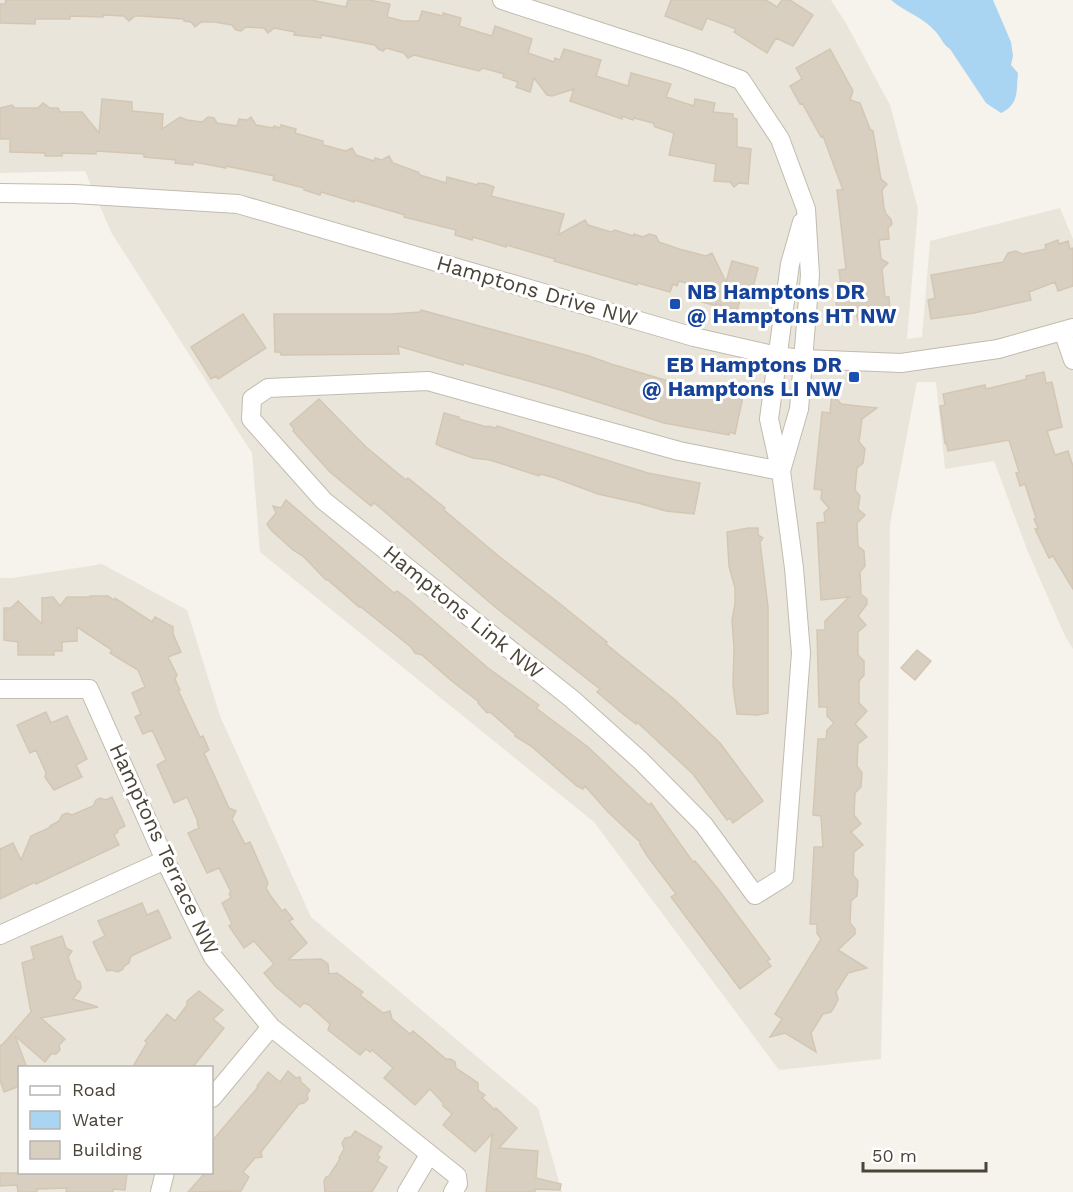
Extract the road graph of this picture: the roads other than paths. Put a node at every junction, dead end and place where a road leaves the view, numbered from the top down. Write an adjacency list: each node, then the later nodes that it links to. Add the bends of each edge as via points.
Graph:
1 (502, 0): 3 (street, Hamptons Link NW, via 741,80 780,139)
2 (0, 193): 5 (street, Hamptons Drive NW, via 238,204 694,337)
3 (806, 208): 5 (street, Hamptons Link NW, via 790,264); 6 (street, Hamptons Link NW, via 810,275)
4 (1068, 329): 6 (street, Hamptons Drive NW, via 998,349 902,363); 7 (street)
5 (777, 356): 6 (street, Hamptons Drive NW); 8 (street, Hamptons Link NW, via 769,419)
6 (802, 359): 8 (street, Hamptons Link NW, via 799,409)
7 (1073, 360)
8 (781, 471): 8 (street, Hamptons Link NW, via 801,653 784,877 756,895 704,825 641,761 572,699 324,501 251,419 252,399 268,388 428,381 679,451)
9 (0, 689): 10 (street, Hamptons Terrace NW, via 89,689)
10 (165, 860): 11 (street); 12 (street, Hamptons Terrace NW, via 213,957)
11 (0, 936)
12 (271, 1027): 13 (street); 14 (street, Hamptons Terrace NW)
13 (213, 1097)
14 (429, 1155): 17 (street); 18 (street, Hamptons Terrace NW, via 457,1176)
15 (165, 1174): 16 (street)
16 (160, 1192)
17 (407, 1192)
18 (453, 1192)

